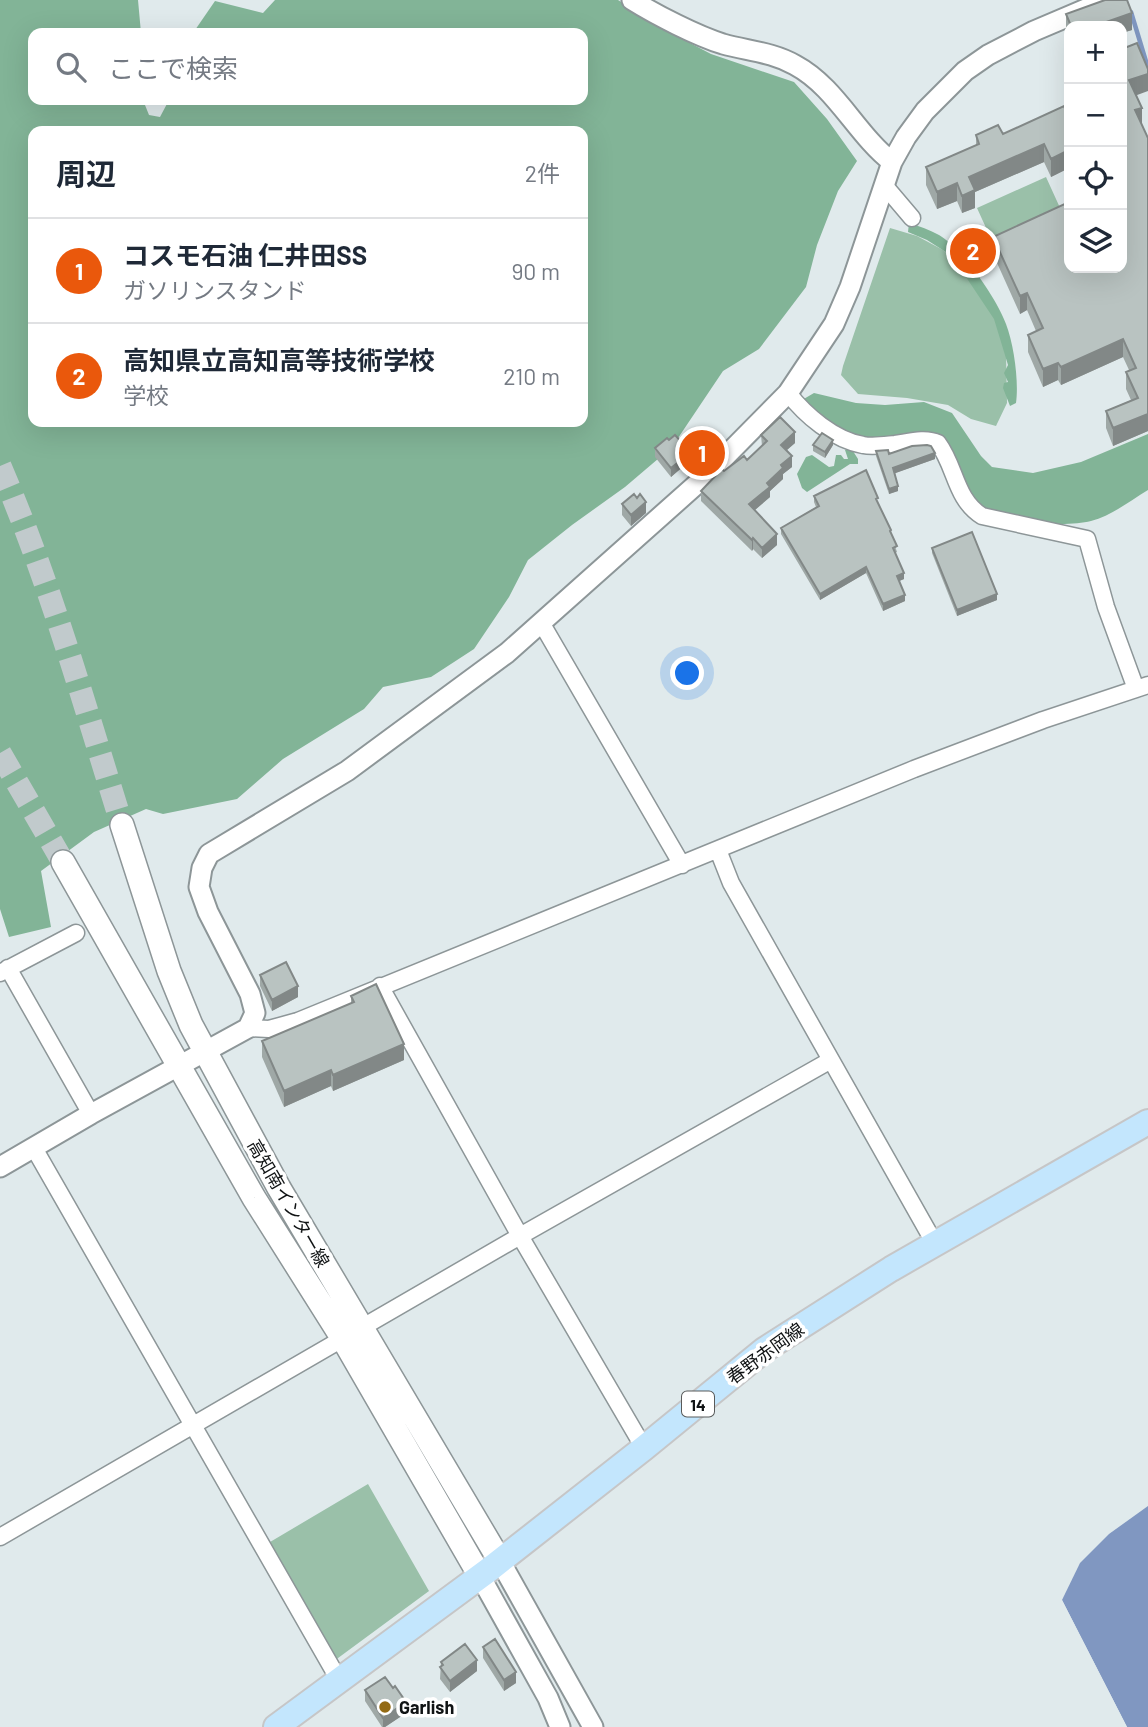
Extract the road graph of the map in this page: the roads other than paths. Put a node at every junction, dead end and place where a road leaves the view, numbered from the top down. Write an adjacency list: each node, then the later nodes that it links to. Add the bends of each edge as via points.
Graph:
1 (632, 0): 3 (street, via 713,40 795,65 826,89 876,150)
2 (1107, 0): 3 (street, via 1023,36 965,71 925,111)
3 (892, 162): 4 (street)
4 (884, 185): 5 (street); 6 (street, via 834,324)
5 (912, 218)
6 (788, 393): 7 (street, via 708,474); 8 (street, via 820,424 856,443 938,443 964,500 982,516 1087,539 1106,607)
7 (542, 624): 12 (street); 16 (street, via 347,771 208,854 199,887 250,994 255,1013)
8 (1142, 687): 10 (street, via 914,769)
9 (122, 825): 17 (main road, 高知南インター線, via 169,971)
10 (718, 850): 12 (street); 18 (street, via 731,883)
11 (63, 862): 19 (main road, 高知南インター線)
12 (682, 865): 15 (street)
13 (76, 933): 14 (street)
14 (4, 971): 20 (street)
15 (380, 986): 16 (street, via 298,1021 269,1029); 24 (street)
16 (248, 1028): 17 (street)
17 (205, 1051): 19 (street); 26 (main road, 高知南インター線)
18 (831, 1060): 24 (street); 25 (street)
19 (179, 1065): 20 (street); 26 (main road, 高知南インター線, via 254,1198)
20 (91, 1114): 22 (street)
21 (1148, 1122): 25 (main road, 春野赤岡線 / 14)
22 (34, 1148): 23 (street); 27 (street)
23 (0, 1167)
24 (520, 1236): 26 (street); 28 (street)
25 (935, 1244): 28 (main road, 春野赤岡線 / 14, via 764,1350)
26 (352, 1334): 27 (street); 30 (main road, 高知南インター線); 31 (main road, 高知南インター線)
27 (194, 1426): 29 (street); 32 (street)
28 (644, 1448): 30 (main road, 春野赤岡線 / 14)
29 (0, 1537)
30 (500, 1561): 31 (main road, 春野赤岡線 / 14); 35 (street)
31 (480, 1576): 32 (main road, 春野赤岡線 / 14); 34 (street)
32 (340, 1680): 33 (main road, 春野赤岡線 / 14)
33 (276, 1727)
34 (560, 1727)
35 (593, 1727)

